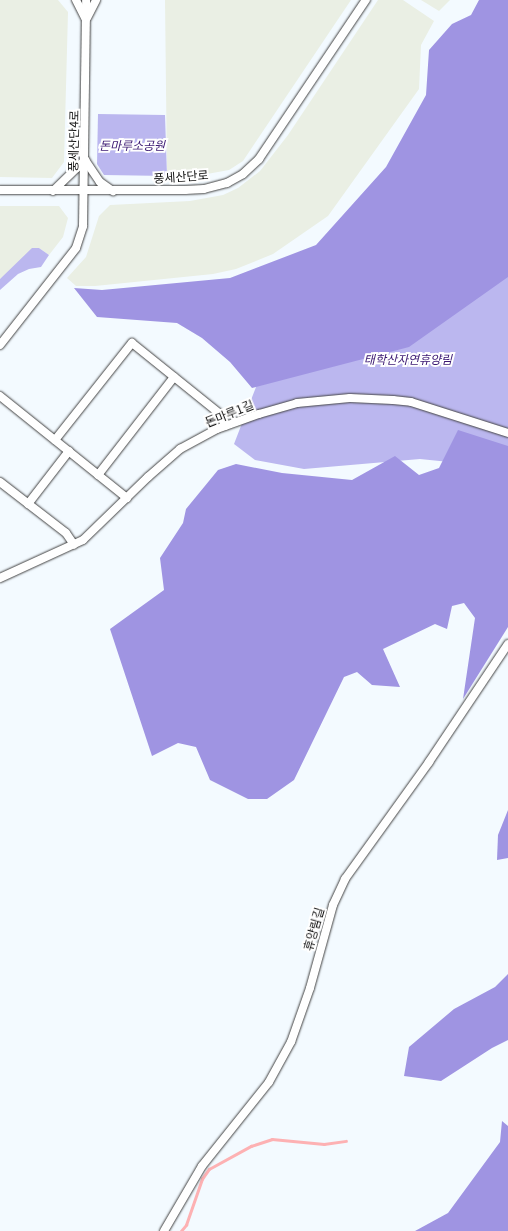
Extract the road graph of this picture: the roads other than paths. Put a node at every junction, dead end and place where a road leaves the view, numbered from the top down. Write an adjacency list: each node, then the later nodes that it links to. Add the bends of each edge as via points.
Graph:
1 (76, 0): 5 (street)
2 (86, 0): 5 (street, 풍세산단4로)
3 (96, 0): 5 (street)
4 (366, 0): 10 (street, 풍세산단로, via 259,159 243,174 227,183 204,189)
5 (86, 20): 6 (street, 풍세산단4로)
6 (84, 160): 8 (street); 9 (street, 풍세산단4로); 10 (street, via 100,182)
7 (0, 190): 8 (street, 풍세산단로)
8 (53, 191): 9 (street, 풍세산단로)
9 (84, 191): 10 (street, 풍세산단로); 11 (street, 풍세산단4로, via 83,226 76,248)
10 (113, 191)
11 (0, 345)
12 (174, 377): 14 (street, via 220,414); 16 (street, via 132,344); 18 (street)
13 (0, 396): 16 (street)
14 (225, 426): 15 (street, 돈마루1길, via 297,403 350,398 411,402); 20 (street, 돈마루1길, via 180,449)
15 (508, 433)
16 (55, 440): 17 (street)
17 (69, 451): 18 (street); 21 (street)
18 (98, 475): 20 (street)
19 (0, 482): 21 (street)
20 (127, 498): 22 (street, 돈마루1길, via 83,540)
21 (28, 504): 22 (street, via 66,533)
22 (74, 545): 23 (street, 돈마루1길)
23 (0, 578)
24 (508, 644): 25 (street, 휴양림길, via 346,879 333,905 310,988 291,1042 269,1082 202,1166)
25 (164, 1231)

